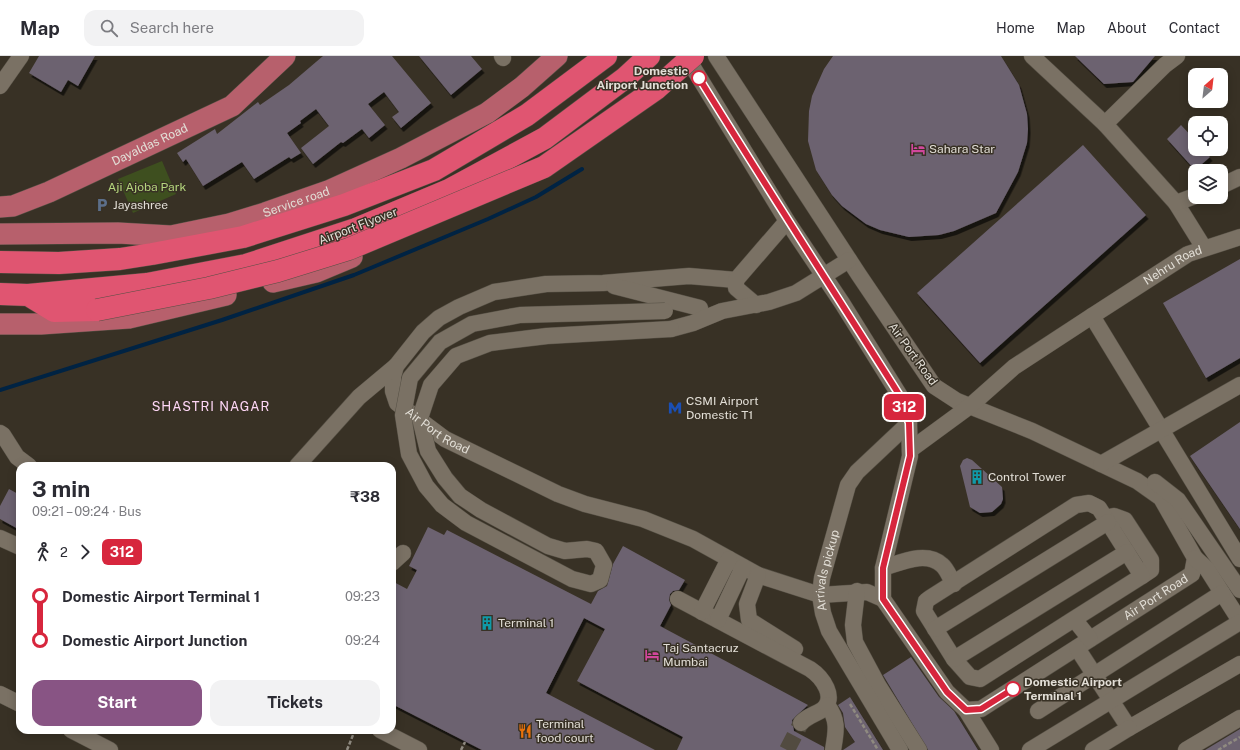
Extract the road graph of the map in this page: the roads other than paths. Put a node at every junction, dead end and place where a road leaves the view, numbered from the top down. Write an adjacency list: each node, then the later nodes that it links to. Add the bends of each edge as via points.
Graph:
1 (21, 56): 12 (street)
2 (286, 56): 18 (main road, Dayaldas Road, via 232,106 49,192 13,206)
3 (557, 56): 21 (main road, Service road, via 487,113 401,158 328,191 265,213 229,224)
4 (606, 56): 26 (highway, Airport Flyover, via 527,115 434,170 344,205 243,237 152,254)
5 (649, 56): 31 (highway, Airport Flyover, via 625,78 545,138 449,190 356,229 246,265 147,284)
6 (679, 56): 36 (main road, via 635,97 551,155 435,223 316,272 129,318)
7 (686, 56): 19 (street)
8 (693, 56): 31 (highway, bridge, via 656,89 544,166 342,252 217,286 97,310 54,311)
9 (716, 56): 24 (street, Air Port Road)
10 (1032, 56): 13 (street, Nehru Road)
11 (1177, 56): 13 (street)
12 (2, 84)
13 (1105, 124): 17 (street, Nehru Road)
14 (1240, 178): 15 (street)
15 (1228, 183)
16 (1188, 199): 17 (street)
17 (1176, 203): 23 (street, Nehru Road)
18 (0, 207)
19 (787, 221): 27 (street); 28 (street)
20 (0, 234): 21 (main road, Service road, via 118,233)
21 (171, 236): 26 (highway, via 73,251)
22 (1240, 237): 23 (street)
23 (1204, 248): 35 (street, Nehru Road, via 1188,254)
24 (849, 260): 27 (street); 39 (street, Air Port Road, via 934,386)
25 (0, 262): 26 (highway, Airport Flyover)
26 (59, 263)
27 (823, 276): 32 (street, via 796,293); 40 (street, via 900,396)
28 (736, 280): 29 (street, via 689,276); 32 (street, via 736,288)
29 (603, 283): 33 (street); 37 (street, via 546,284 494,292 439,318)
30 (0, 294): 31 (highway, Airport Flyover)
31 (37, 295)
32 (756, 305): 34 (street)
33 (700, 308): 34 (street); 34 (street, bridge, via 520,315 472,324 440,342 410,378 403,415 409,454 426,486 442,505 466,522 572,579 591,584 600,580 604,565 596,552 587,549 565,551 548,546 460,496 445,478 428,450 420,418 431,385 456,356 490,343 547,336 671,329)
34 (722, 311)
35 (1092, 316): 39 (street, Nehru Road, via 1014,367); 41 (street)
36 (0, 324)
37 (396, 366): 45 (street, via 359,397); 53 (street, Air Port Road, via 393,391 397,403 445,439 558,494 643,519 693,539)
38 (1240, 385): 41 (street)
39 (970, 406): 43 (street, Nehru Road); 46 (street, Air Port Road, via 1032,431)
40 (909, 423): 43 (street); 61 (street, Arrivals pickup, via 857,472 848,485 822,578)
41 (1161, 430): 46 (street); 52 (street)
42 (0, 433): 44 (street, via 17,457)
43 (910, 450): 54 (street)
44 (24, 462)
45 (301, 462)
46 (1109, 468): 51 (street, Air Port Road, via 1137,481 1161,498); 58 (street, via 1145,475 1178,500)
47 (1107, 520): 50 (street); 56 (street, via 1114,516 1125,520 1151,560 1151,570); 57 (street, via 1095,505 1076,505); 68 (street)
48 (0, 538): 49 (street)
49 (16, 545)
50 (1127, 552): 56 (street); 70 (street)
51 (1195, 558): 60 (street, via 1207,569); 69 (street, Air Port Road, via 1192,574)
52 (1240, 560)
53 (736, 563): 55 (street, Air Port Road); 64 (street); 66 (street)
54 (883, 568): 57 (street, via 918,558 928,558 942,565); 62 (street)
55 (758, 575): 61 (street, Air Port Road); 74 (street, via 748,604 749,620 818,663)
56 (1142, 576): 65 (street)
57 (954, 584): 68 (street, via 926,601 924,611)
58 (1240, 590)
59 (857, 591): 61 (street, Air Port Road); 62 (street); 89 (street, via 853,625 855,642 878,685)
60 (1222, 593): 67 (street); 72 (street)
61 (820, 595): 88 (street, Arrivals pickup, via 830,631)
62 (883, 599): 78 (street, via 947,692)
63 (678, 600): 64 (street)
64 (702, 612): 66 (street)
65 (1074, 619): 69 (street); 70 (street, via 980,679 970,677)
66 (718, 620): 77 (street, via 816,672 825,683 829,699)
67 (1240, 622): 76 (street)
68 (935, 629): 70 (street)
69 (1084, 644): 72 (street); 78 (street, Air Port Road, via 981,709)
70 (954, 659)
71 (1240, 664): 82 (street)
72 (1094, 674): 76 (street); 79 (street)
73 (0, 694): 75 (street)
74 (845, 699)
75 (16, 702)
76 (1112, 702): 82 (street); 91 (street)
77 (827, 705): 81 (street); 87 (street, via 836,720)
78 (966, 710): 90 (street)
79 (1038, 711)
80 (1240, 718): 93 (street)
81 (801, 724)
82 (1129, 728): 92 (street)
83 (79, 734): 85 (street)
84 (388, 734): 86 (street)
85 (110, 750)
86 (419, 750)
87 (833, 750)
88 (900, 750)
89 (919, 750)
90 (991, 750)
91 (1030, 750)
92 (1093, 750)
93 (1186, 750)

